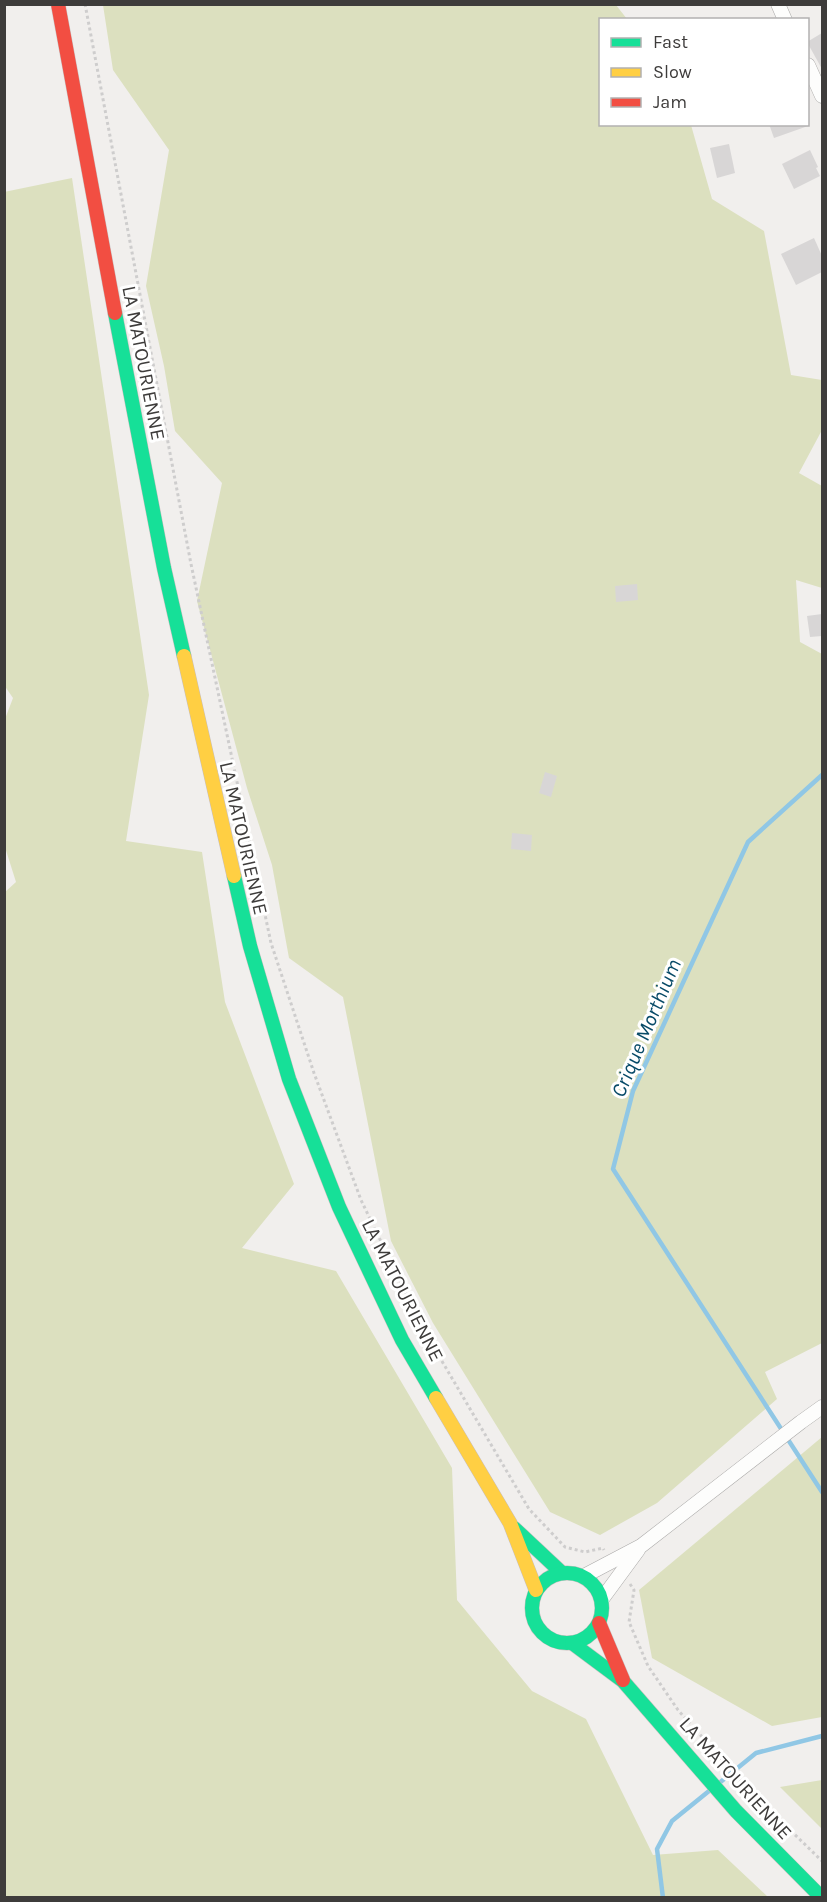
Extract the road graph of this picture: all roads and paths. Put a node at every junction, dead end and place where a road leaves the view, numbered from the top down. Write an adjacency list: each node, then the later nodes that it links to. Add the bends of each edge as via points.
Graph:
1 (45, 4): 8 (main road, LA MATOURIENNE)
2 (58, 4): 8 (main road, LA MATOURIENNE)
3 (85, 4): 11 (path, via 191,564 271,943 314,1073 361,1200 423,1329 529,1509 565,1547 585,1552 603,1548)
4 (778, 4): 5 (street)
5 (784, 18)
6 (809, 69): 7 (street)
7 (822, 96)
8 (77, 114): 10 (main road, LA MATOURIENNE, via 164,568 250,946 289,1079 339,1207 402,1340)
9 (822, 1407): 11 (street)
10 (510, 1523): 12 (main road, LA MATOURIENNE); 14 (main road, LA MATOURIENNE)
11 (617, 1566): 13 (street); 15 (street); 19 (path, via 634,1590 629,1622 648,1666 678,1710 754,1795)
12 (561, 1572): 13 (main road); 14 (main road)
13 (584, 1576): 15 (main road)
14 (536, 1590): 17 (main road, via 532,1612 541,1632 561,1643)
15 (602, 1599): 16 (main road)
16 (599, 1623): 17 (main road, via 583,1640); 18 (main road, LA MATOURIENNE)
17 (572, 1643): 18 (main road, LA MATOURIENNE)
18 (623, 1681): 20 (main road, LA MATOURIENNE, via 736,1811)
19 (822, 1861)
20 (822, 1898)

